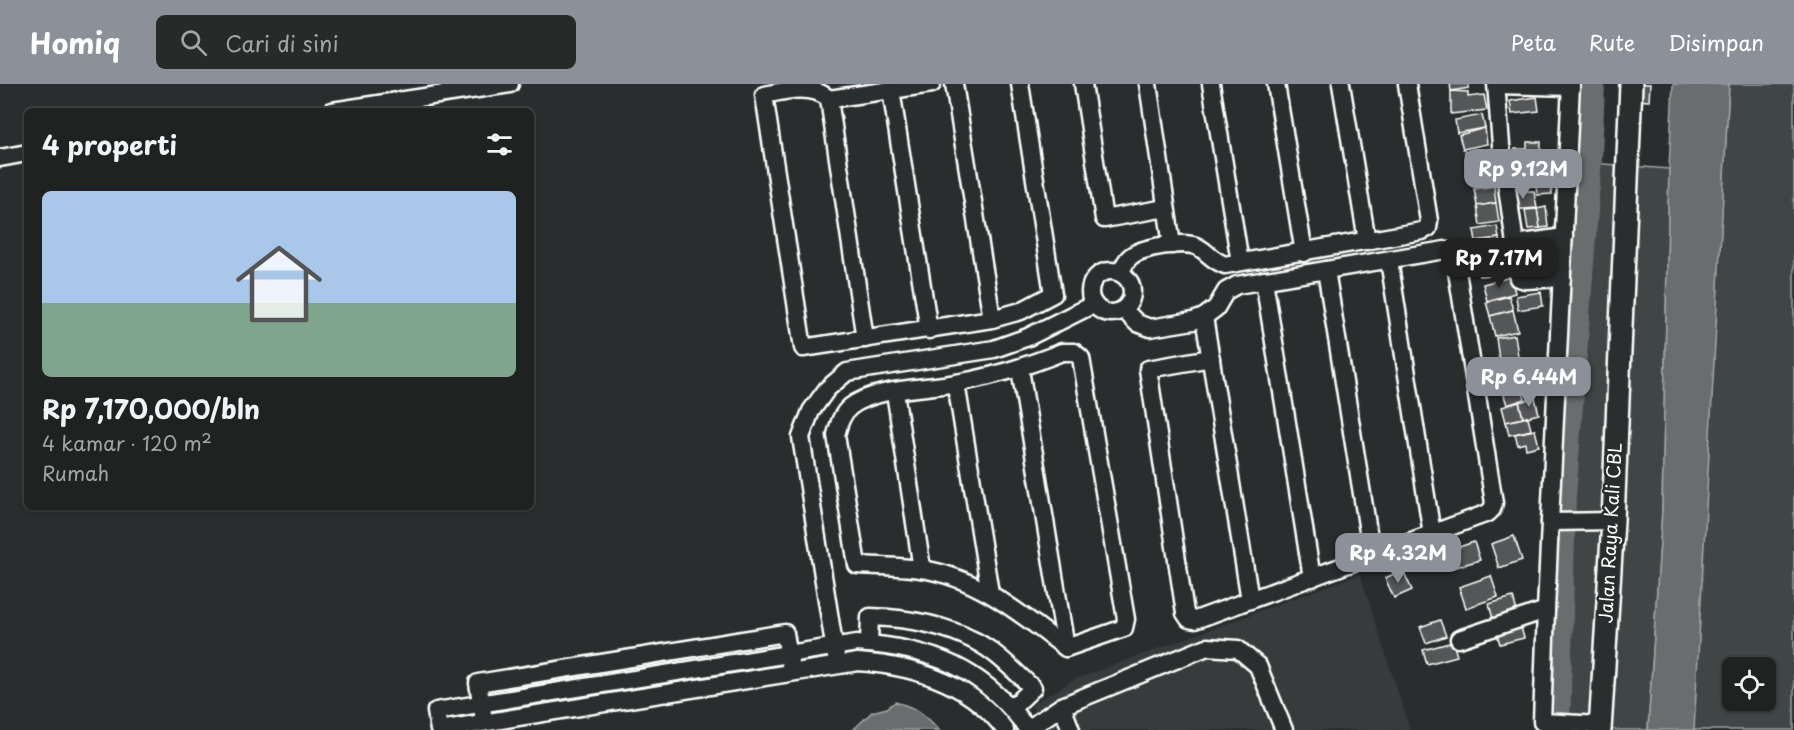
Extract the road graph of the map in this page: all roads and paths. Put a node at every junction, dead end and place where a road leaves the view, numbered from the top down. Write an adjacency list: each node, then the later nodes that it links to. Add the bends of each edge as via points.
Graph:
1 (510, 84): 16 (street)
2 (932, 84): 14 (street)
3 (954, 84): 34 (street)
4 (1020, 84): 34 (street, via 1053,294 1021,311)
5 (1083, 84): 19 (street, via 1104,219)
6 (1148, 84): 19 (street)
7 (1211, 84): 26 (street)
8 (1276, 84): 24 (street)
9 (1341, 84): 21 (street)
10 (1407, 84): 21 (street, via 1428,228)
11 (1630, 84): 45 (main road, Jalan Raya Kali CBL)
12 (1496, 85): 13 (street); 22 (street)
13 (1571, 86): 20 (street)
14 (891, 90): 15 (street); 36 (street)
15 (829, 99): 37 (street); 37 (street, via 822,89 808,85 764,94 803,348)
16 (353, 108)
17 (24, 154): 18 (street)
18 (0, 158)
19 (1166, 208): 23 (street)
20 (1564, 237): 22 (street); 29 (street)
21 (1367, 241): 24 (street)
22 (1515, 244): 29 (street, via 1518,279)
23 (1172, 245): 26 (street, via 1199,248 1226,265); 28 (street, via 1141,250 1129,258)
24 (1304, 253): 26 (street)
25 (1389, 260): 27 (street); 47 (street); 47 (street, via 1444,250 1455,259 1494,503 1488,513)
26 (1240, 262)
27 (1326, 270): 30 (street); 48 (street)
28 (1120, 273): 31 (street, via 1109,271 1092,283 1090,294); 32 (street, via 1133,290)
29 (1562, 278): 46 (street)
30 (1264, 280): 33 (street, via 1226,291 1216,308); 50 (street)
31 (1094, 304): 32 (street, via 1113,313); 38 (street, via 1028,338)
32 (1124, 309): 33 (street, via 1137,323 1150,328)
33 (1204, 317): 39 (street)
34 (992, 319): 35 (street)
35 (962, 325): 36 (street); 38 (street)
36 (929, 330): 37 (street)
37 (866, 339)
38 (965, 353): 40 (street)
39 (1211, 358): 52 (street); 52 (street, via 1148,369 1185,613 1195,620)
40 (919, 360): 43 (street); 56 (street, via 847,372 827,389 811,411 801,437)
41 (1020, 369): 42 (street); 57 (street); 57 (street, via 1062,352 1074,352 1081,358 1126,619 1124,628)
42 (956, 383): 43 (street); 51 (street)
43 (924, 387): 44 (street)
44 (895, 392): 49 (street); 49 (street, via 850,407 841,418 836,435 857,565)
45 (1613, 521): 46 (street); 65 (main road, Jalan Raya Kali CBL)
46 (1553, 522): 53 (street)
47 (1432, 534): 48 (street)
48 (1372, 556): 50 (street)
49 (922, 569): 51 (street, via 954,577)
50 (1312, 578): 52 (street)
51 (990, 593): 57 (street)
52 (1250, 600)
53 (1546, 610): 54 (street); 65 (street, via 1542,722)
54 (1459, 639)
55 (869, 644): 56 (street); 63 (street, via 926,653 984,683); 63 (street, via 870,617 936,626 975,641 1033,688)
56 (834, 647): 58 (street); 59 (street)
57 (1066, 648)
58 (789, 655): 60 (street); 61 (street)
59 (837, 666): 60 (street); 67 (street, via 858,662 890,664 920,672 973,698)
60 (792, 674): 64 (street)
61 (482, 703): 64 (street); 66 (street, via 436,711)
62 (1062, 706): 68 (street); 69 (street); 70 (street, via 1207,647 1238,649 1258,666)
63 (1012, 708): 68 (street)
64 (485, 722): 66 (street)
65 (1600, 727)
66 (439, 730)
67 (1005, 730)
68 (1028, 730)
69 (1071, 730)
70 (1284, 730)

